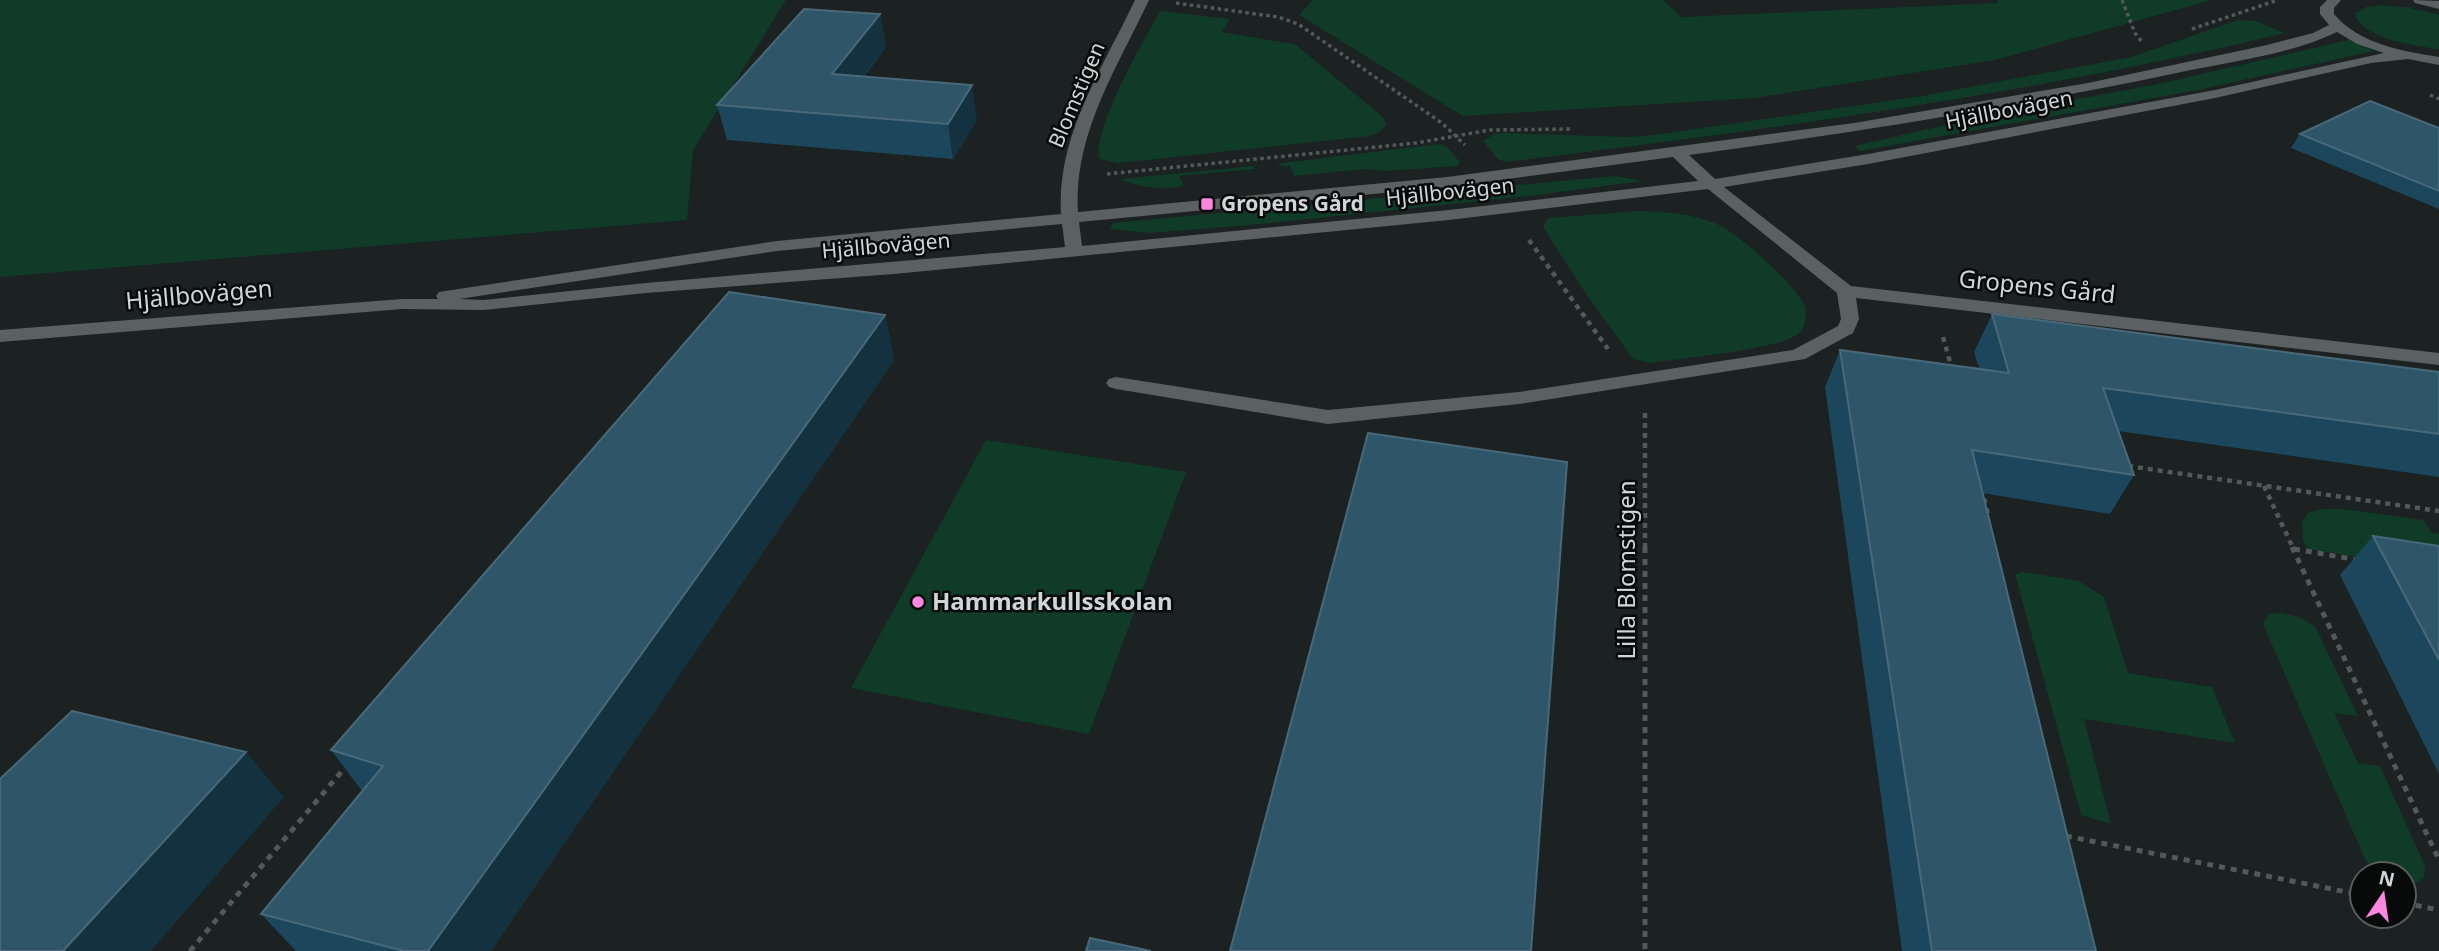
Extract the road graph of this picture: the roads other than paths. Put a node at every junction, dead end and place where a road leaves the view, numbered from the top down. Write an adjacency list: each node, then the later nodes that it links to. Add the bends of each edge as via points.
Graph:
1 (1142, 0): 10 (street, Blomstigen, via 1077,138 1070,160)
2 (2334, 0): 5 (street, via 2326,10)
3 (2420, 0): 4 (street)
4 (2439, 5)
5 (2338, 26): 6 (street, via 2362,40); 8 (street, Hjällbovägen, via 2268,49 2088,87)
6 (2409, 55): 7 (street); 9 (street, Hjällbovägen, via 1982,139)
7 (2439, 61)
8 (1678, 153): 9 (street); 10 (street, Hjällbovägen, via 1447,183)
9 (1711, 184): 11 (street, Hjällbovägen); 12 (street)
10 (1068, 217): 11 (street, Blomstigen); 13 (street, Hjällbovägen, via 778,246)
11 (1074, 253): 13 (street, Hjällbovägen, via 484,305)
12 (1846, 291): 15 (street, Gropens Gård); 16 (street, via 1850,319 1846,329 1798,355 1519,398 1328,417)
13 (402, 304): 14 (street, Hjällbovägen)
14 (0, 336)
15 (2439, 359)
16 (1116, 383)

